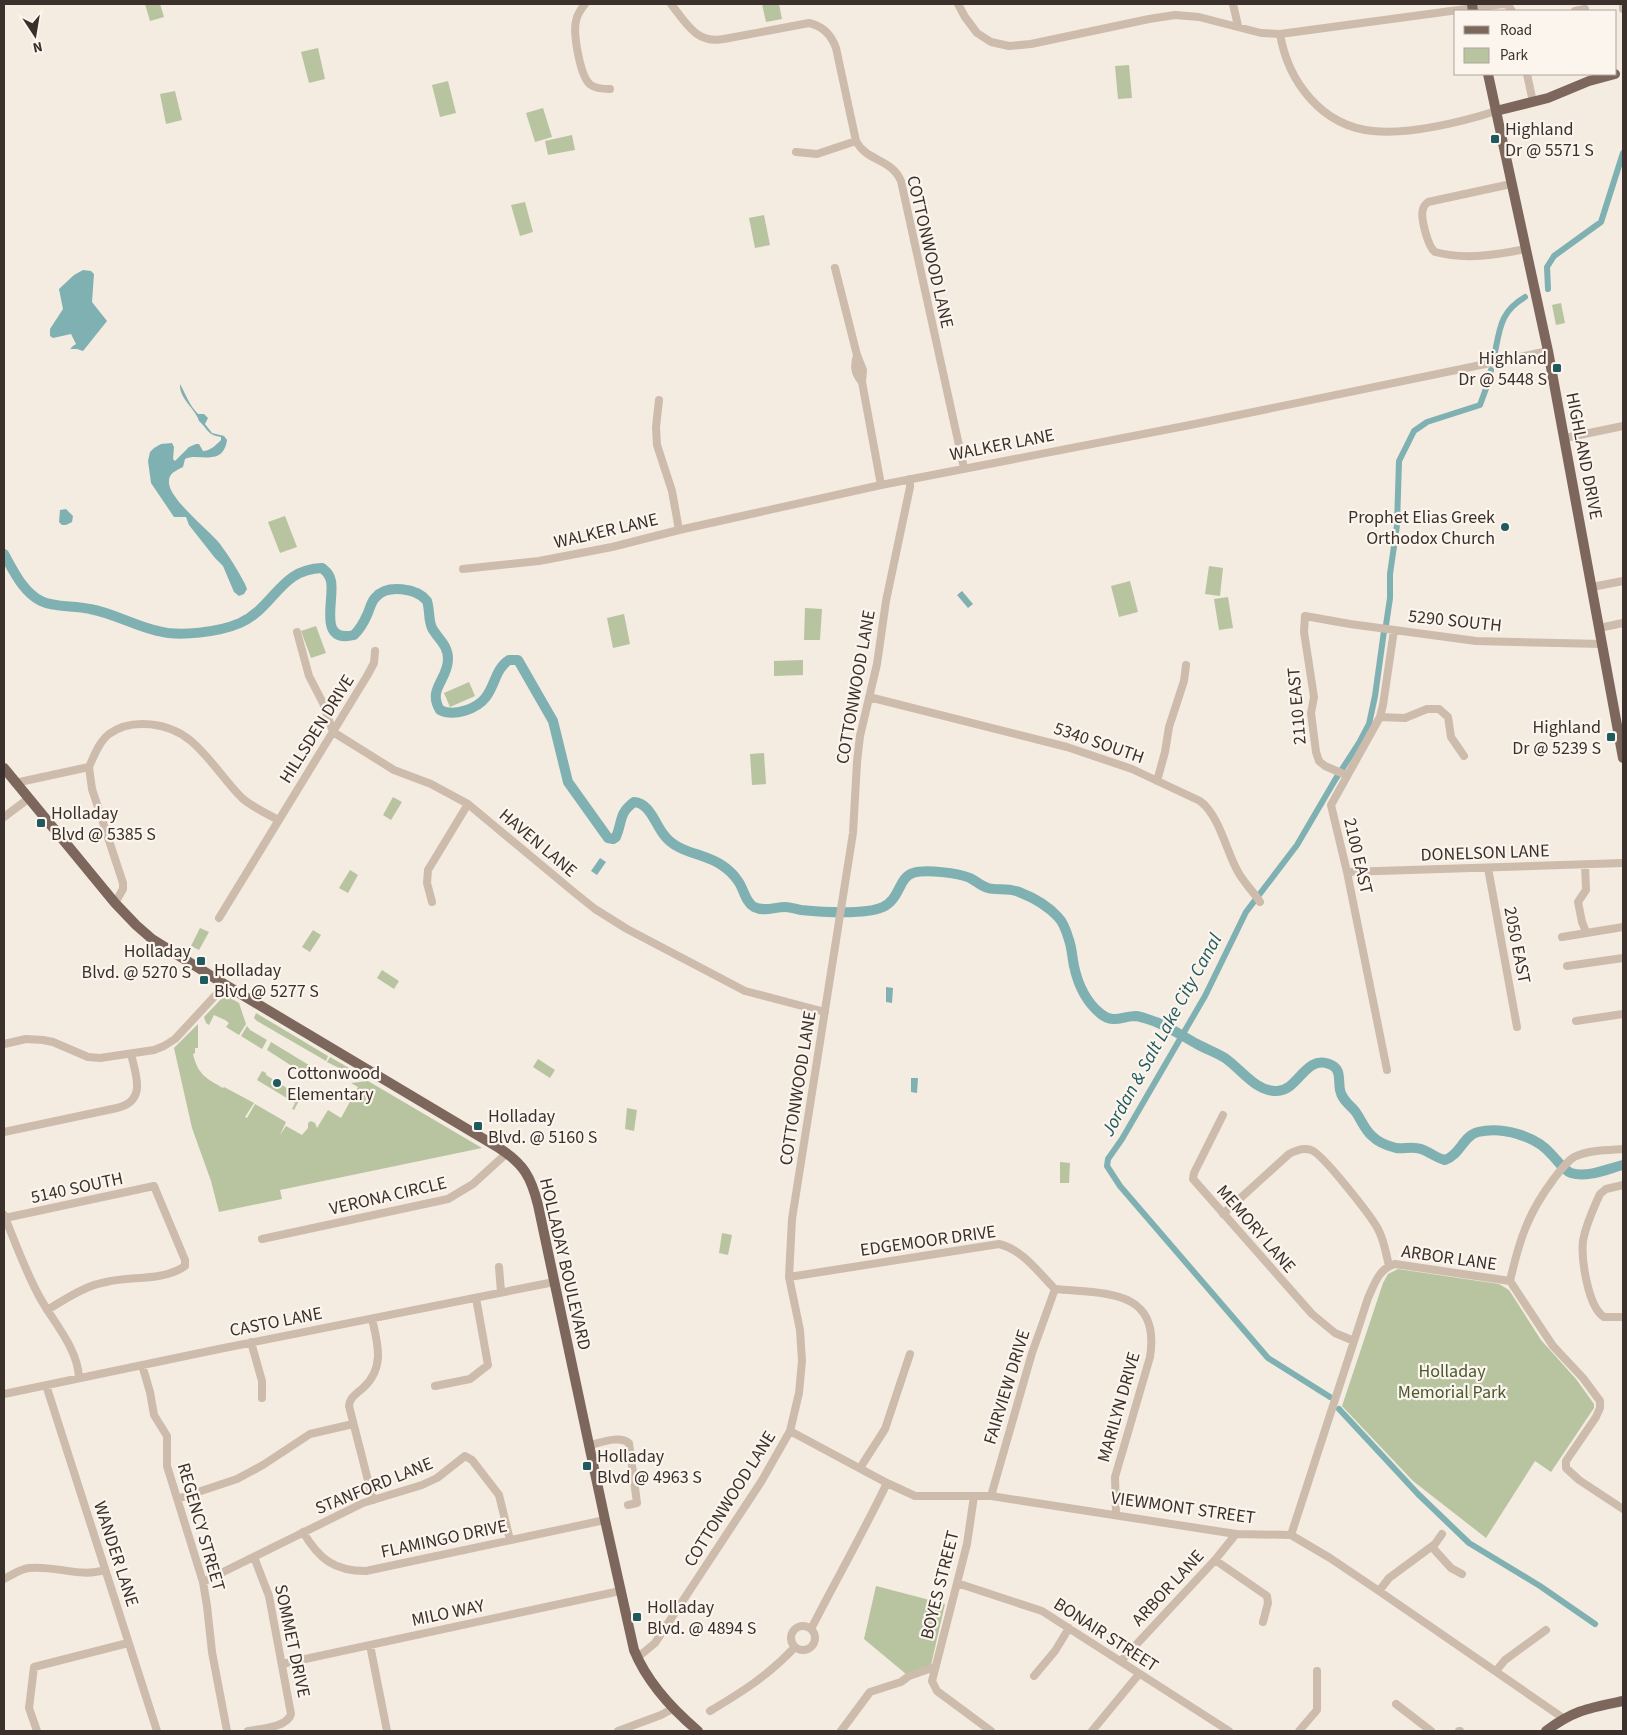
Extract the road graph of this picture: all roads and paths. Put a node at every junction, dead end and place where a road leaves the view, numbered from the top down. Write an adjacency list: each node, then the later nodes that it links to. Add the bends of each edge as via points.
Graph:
1 (585, 4): 18 (street, via 575,28 583,75 591,86)
2 (671, 4): 21 (street, via 698,35 711,40 809,22 819,25 830,34 836,48)
3 (958, 4): 13 (street, via 977,33 992,42 1009,46 1167,16 1191,16)
4 (1234, 4): 13 (street)
5 (1506, 4): 7 (street)
6 (1623, 4): 9 (street)
7 (1473, 8): 10 (street)
8 (1585, 9): 11 (street)
9 (1623, 9)
10 (1458, 10)
11 (1580, 10)
12 (1454, 11): 14 (street)
13 (1238, 26): 14 (street, via 1261,33)
14 (1280, 34): 20 (street, via 1286,58 1301,89 1328,114 1354,127 1374,132 1402,131)
15 (1488, 75): 20 (main road, HIGHLAND DRIVE)
16 (1527, 75): 19 (street)
17 (1612, 75): 19 (main road)
18 (610, 89)
19 (1533, 102): 20 (main road)
20 (1496, 112): 23 (main road, HIGHLAND DRIVE)
21 (856, 141): 22 (street, via 817,154); 30 (street, COTTONWOOD LANE, via 864,152 894,169 902,181)
22 (796, 152)
23 (1511, 184): 24 (main road, HIGHLAND DRIVE); 24 (street, via 1428,202 1422,213 1428,243 1438,253 1472,256)
24 (1526, 249): 26 (main road, HIGHLAND DRIVE)
25 (834, 268): 32 (street, via 863,370 862,382)
26 (1548, 351): 29 (main road, HIGHLAND DRIVE); 30 (street, WALKER LANE)
27 (660, 400): 33 (street, via 657,445 673,496)
28 (1623, 426): 29 (street)
29 (1565, 438): 36 (main road, HIGHLAND DRIVE)
30 (964, 468): 31 (street, WALKER LANE)
31 (910, 479): 32 (street, WALKER LANE); 45 (street, COTTONWOOD LANE)
32 (881, 484): 33 (street, WALKER LANE)
33 (678, 530): 34 (street, WALKER LANE, via 612,548 532,562)
34 (463, 569)
35 (1623, 581): 36 (street)
36 (1592, 587): 39 (main road, HIGHLAND DRIVE)
37 (1305, 616): 40 (street, 5290 SOUTH); 53 (street, 2110 EAST, via 1304,632 1314,697 1310,713 1316,752 1325,766)
38 (1623, 623): 39 (street)
39 (1599, 628): 42 (main road, HIGHLAND DRIVE)
40 (1387, 629): 42 (street, 5290 SOUTH, via 1476,641); 46 (street, 2100 EAST, via 1384,705)
41 (297, 632): 48 (street, via 309,676)
42 (1602, 644): 47 (main road, HIGHLAND DRIVE)
43 (374, 651): 48 (street, HILLSDEN DRIVE, via 371,670)
44 (1186, 665): 54 (street)
45 (869, 697): 54 (street, 5340 SOUTH, via 1067,747); 74 (street, COTTONWOOD LANE, via 857,752 854,833)
46 (1380, 717): 49 (street, via 1406,718 1427,709 1439,709 1448,717 1451,737); 53 (street, 2100 EAST)
47 (1620, 718): 50 (main road, HIGHLAND DRIVE)
48 (333, 732): 57 (street, HAVEN LANE, via 394,770 431,784); 59 (street, HILLSDEN DRIVE)
49 (1464, 756)
50 (1623, 758)
51 (89, 767): 55 (street); 59 (street, via 103,740 116,730 140,724 168,728 192,742 244,799); 66 (street, via 92,789 123,883)
52 (4, 768): 55 (main road, HOLLADAY BOULEVARD)
53 (1342, 773): 63 (street, 2100 EAST, via 1331,805)
54 (1157, 780): 65 (street, 5340 SOUTH, via 1207,808 1238,872)
55 (15, 783): 56 (main road, HOLLADAY BOULEVARD)
56 (28, 799): 58 (street); 66 (main road, HOLLADAY BOULEVARD)
57 (468, 804): 64 (street, via 428,870 427,883); 74 (street, HAVEN LANE, via 610,920 745,991)
58 (4, 817)
59 (278, 820): 67 (street, HILLSDEN DRIVE)
60 (1623, 864): 61 (street, DONELSON LANE)
61 (1585, 865): 62 (street, DONELSON LANE); 69 (street, via 1586,890 1578,904)
62 (1488, 868): 63 (street, DONELSON LANE); 77 (street, 2050 EAST)
63 (1347, 872): 80 (street, 2100 EAST)
64 (432, 902)
65 (1260, 902)
66 (115, 903): 73 (main road, HOLLADAY BOULEVARD, via 152,939)
67 (219, 918)
68 (1623, 927): 69 (street)
69 (1586, 932): 70 (street)
70 (1562, 937)
71 (1623, 958): 72 (street)
72 (1567, 966)
73 (225, 985): 79 (street, via 172,1042); 84 (main road, HOLLADAY BOULEVARD)
74 (825, 1012): 91 (street, COTTONWOOD LANE, via 792,1219)
75 (1623, 1014): 76 (street)
76 (1576, 1021)
77 (1517, 1027)
78 (4, 1044): 79 (street, via 38,1039 94,1058)
79 (131, 1054): 82 (street, via 137,1089 128,1104)
80 (1387, 1070)
81 (1223, 1115): 86 (street, MEMORY LANE, via 1193,1179)
82 (4, 1132)
83 (1623, 1149): 92 (street, ARBOR LANE, via 1584,1154 1567,1163 1539,1200 1524,1229)
84 (507, 1153): 88 (street, VERONA CIRCLE, via 473,1184 448,1200); 93 (main road, HOLLADAY BOULEVARD, via 524,1168 532,1185)
85 (1623, 1185): 98 (street, via 1602,1192 1583,1244 1587,1288 1598,1312 1609,1318)
86 (1222, 1214): 89 (street, via 1289,1154 1303,1148 1310,1149 1368,1214 1382,1238); 100 (street, MEMORY LANE, via 1312,1314 1335,1332)
87 (4, 1216): 97 (street); 97 (street, 5140 SOUTH, via 154,1186 185,1266 153,1276 95,1285)
88 (262, 1239)
89 (1388, 1266): 92 (street, ARBOR LANE, via 1395,1264); 100 (street, ARBOR LANE, via 1379,1275 1368,1298)
90 (499, 1267): 95 (street)
91 (789, 1277): 94 (street, EDGEMOOR DRIVE, via 999,1244 1019,1253); 110 (street, COTTONWOOD LANE, via 800,1330 802,1361)
92 (1510, 1281): 119 (street, via 1553,1346 1600,1401 1598,1414 1566,1461 1566,1468)
93 (554, 1282): 95 (street, CASTO LANE); 111 (main road, HOLLADAY BOULEVARD)
94 (1055, 1289): 115 (street, FAIRVIEW DRIVE, via 1032,1353); 120 (street, MARILYN DRIVE, via 1125,1298 1141,1310 1150,1329 1150,1357 1115,1477)
95 (501, 1292): 96 (street, CASTO LANE)
96 (476, 1298): 99 (street, CASTO LANE); 106 (street, via 488,1365 470,1379)
97 (47, 1310): 104 (street, via 73,1354 79,1367)
98 (1623, 1317)
99 (372, 1319): 101 (street, CASTO LANE); 109 (street, via 378,1363 369,1381 350,1401)
100 (1354, 1341): 124 (street, ARBOR LANE)
101 (251, 1342): 103 (street, CASTO LANE); 108 (street, via 262,1381)
102 (910, 1354): 112 (street, via 884,1429)
103 (142, 1365): 104 (street, CASTO LANE); 116 (street, REGENCY STREET, via 154,1415 168,1439 167,1466)
104 (79, 1378): 105 (street, CASTO LANE)
105 (46, 1385): 107 (street, CASTO LANE); 130 (street, WANDER LANE)
106 (435, 1386)
107 (4, 1394)
108 (262, 1398)
109 (353, 1424): 116 (street, via 310,1434 243,1476); 117 (street)
110 (790, 1431): 112 (street, VIEWMONT STREET); 144 (street, COTTONWOOD LANE, via 766,1475 659,1636)
111 (589, 1445): 118 (street, via 620,1439 629,1443 637,1503); 121 (main road, HOLLADAY BOULEVARD)
112 (860, 1468): 113 (street, VIEWMONT STREET)
113 (886, 1483): 114 (street, VIEWMONT STREET, via 920,1496); 139 (street)
114 (974, 1496): 115 (street, VIEWMONT STREET); 134 (street, BOYES STREET)
115 (991, 1496): 120 (street, VIEWMONT STREET)
116 (177, 1499): 133 (street, REGENCY STREET)
117 (373, 1500): 122 (street, STANFORD LANE); 126 (street, STANFORD LANE, via 438,1478 465,1456 472,1460 499,1495)
118 (628, 1505)
119 (1623, 1509)
120 (1116, 1515): 123 (street, VIEWMONT STREET)
121 (605, 1520): 126 (street, FLAMINGO DRIVE); 135 (main road, HOLLADAY BOULEVARD)
122 (303, 1532): 126 (street, FLAMINGO DRIVE, via 323,1559 354,1571 382,1568); 128 (street, STANFORD LANE)
123 (1236, 1534): 124 (street, VIEWMONT STREET); 129 (street, ARBOR LANE)
124 (1291, 1534): 136 (street)
125 (1442, 1534): 127 (street)
126 (510, 1540)
127 (1432, 1546): 131 (street); 136 (street, via 1390,1578)
128 (254, 1557): 133 (street, STANFORD LANE); 146 (street, SOMMET DRIVE, via 269,1596)
129 (1215, 1560): 137 (street, via 1265,1594 1268,1603); 145 (street, ARBOR LANE)
130 (105, 1570): 132 (street, via 90,1573 30,1568); 141 (street, WANDER LANE)
131 (1462, 1574)
132 (4, 1579)
133 (203, 1582): 159 (street, REGENCY STREET)
134 (957, 1583): 138 (street, BONAIR STREET, via 1039,1609); 147 (street, BOYES STREET)
135 (620, 1591): 142 (street, MILO WAY); 144 (main road, HOLLADAY BOULEVARD)
136 (1379, 1591): 149 (street)
137 (1263, 1622)
138 (1069, 1628): 145 (street, BONAIR STREET); 151 (street)
139 (812, 1630): 143 (street, via 815,1638 812,1647 803,1650); 143 (street, via 803,1626 794,1630 791,1639)
140 (1546, 1630): 149 (street, via 1505,1660)
141 (128, 1643): 157 (street, via 34,1667 29,1708); 158 (street, WANDER LANE)
142 (370, 1645): 146 (street, MILO WAY); 161 (street)
143 (795, 1647): 155 (street, via 756,1683)
144 (637, 1658): 154 (main road, HOLLADAY BOULEVARD, via 649,1679)
145 (1121, 1661): 150 (street, BONAIR STREET)
146 (282, 1664): 160 (street, SOMMET DRIVE, via 290,1719)
147 (935, 1667): 164 (street, via 870,1692); 165 (street, BOYES STREET, via 934,1687)
148 (1317, 1671): 168 (street, via 1317,1710)
149 (1496, 1671): 156 (street)
150 (1139, 1674): 166 (street); 167 (street, BONAIR STREET)
151 (1034, 1676)
152 (1623, 1701): 156 (main road, via 1584,1709)
153 (1396, 1704): 169 (street)
154 (674, 1708): 162 (street); 163 (main road, HOLLADAY BOULEVARD)
155 (710, 1711)
156 (1563, 1718): 170 (main road)
157 (36, 1731)
158 (157, 1731)
159 (227, 1731)
160 (248, 1731)
161 (386, 1731)
162 (618, 1731)
163 (698, 1731)
164 (841, 1731)
165 (991, 1731)
166 (1092, 1731)
167 (1229, 1731)
168 (1299, 1731)
169 (1431, 1731)
170 (1546, 1731)

